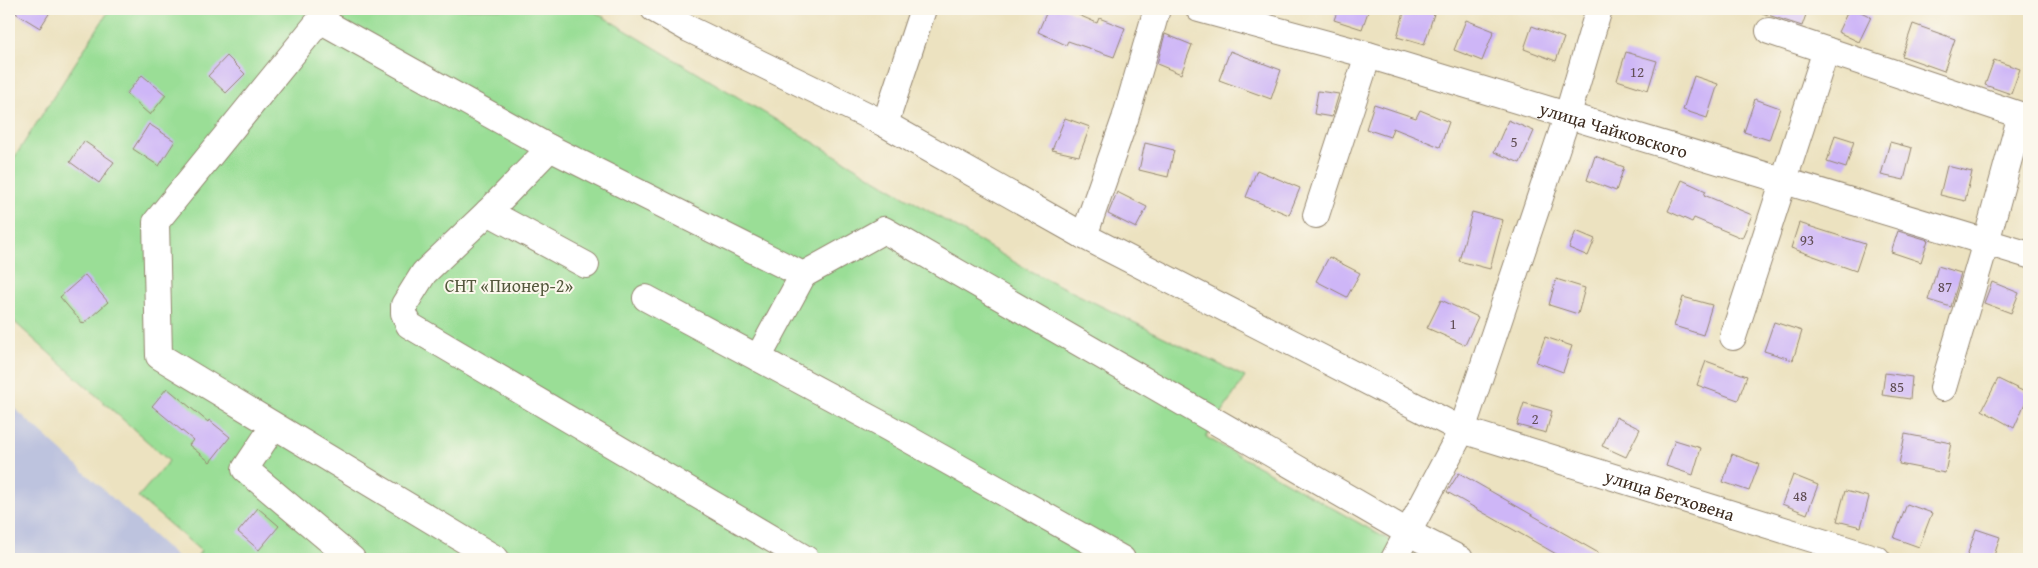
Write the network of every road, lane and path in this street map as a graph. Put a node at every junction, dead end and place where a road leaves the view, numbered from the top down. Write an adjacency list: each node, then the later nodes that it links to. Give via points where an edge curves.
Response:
1 (654, 9): 12 (street, улица Бетховена)
2 (923, 9): 12 (street)
3 (1157, 9): 17 (street, via 1125,119)
4 (1199, 9): 9 (street, улица Чайковского)
5 (1599, 9): 11 (street)
6 (323, 15): 13 (street); 26 (street, via 156,222 159,356)
7 (1769, 31): 8 (street)
8 (1826, 50): 10 (street); 14 (street)
9 (1368, 55): 11 (street, улица Чайковского); 16 (street)
10 (2025, 116): 18 (street)
11 (1567, 117): 14 (street, улица Чайковского); 27 (street)
12 (884, 124): 17 (street, улица Бетховена)
13 (550, 148): 15 (street); 21 (street)
14 (1784, 182): 18 (street, улица Чайковского); 23 (street)
15 (488, 212): 20 (street); 31 (street, via 424,273 404,305 409,325)
16 (1316, 215)
17 (1084, 236): 27 (street, улица Бетховена)
18 (1986, 242): 19 (street, улица Чайковского); 25 (street)
19 (2029, 255)
20 (586, 265)
21 (803, 275): 24 (street); 28 (street, via 884,230)
22 (646, 298): 24 (street)
23 (1733, 337)
24 (758, 358): 32 (street)
25 (1943, 388)
26 (273, 427): 29 (street, via 245,469); 30 (street)
27 (1462, 430): 28 (street); 35 (street, улица Бетховена)
28 (1409, 533): 33 (street); 34 (street)
29 (352, 559)
30 (496, 559)
31 (806, 559)
32 (1122, 559)
33 (1394, 559)
34 (1460, 559)
35 (1877, 559)

